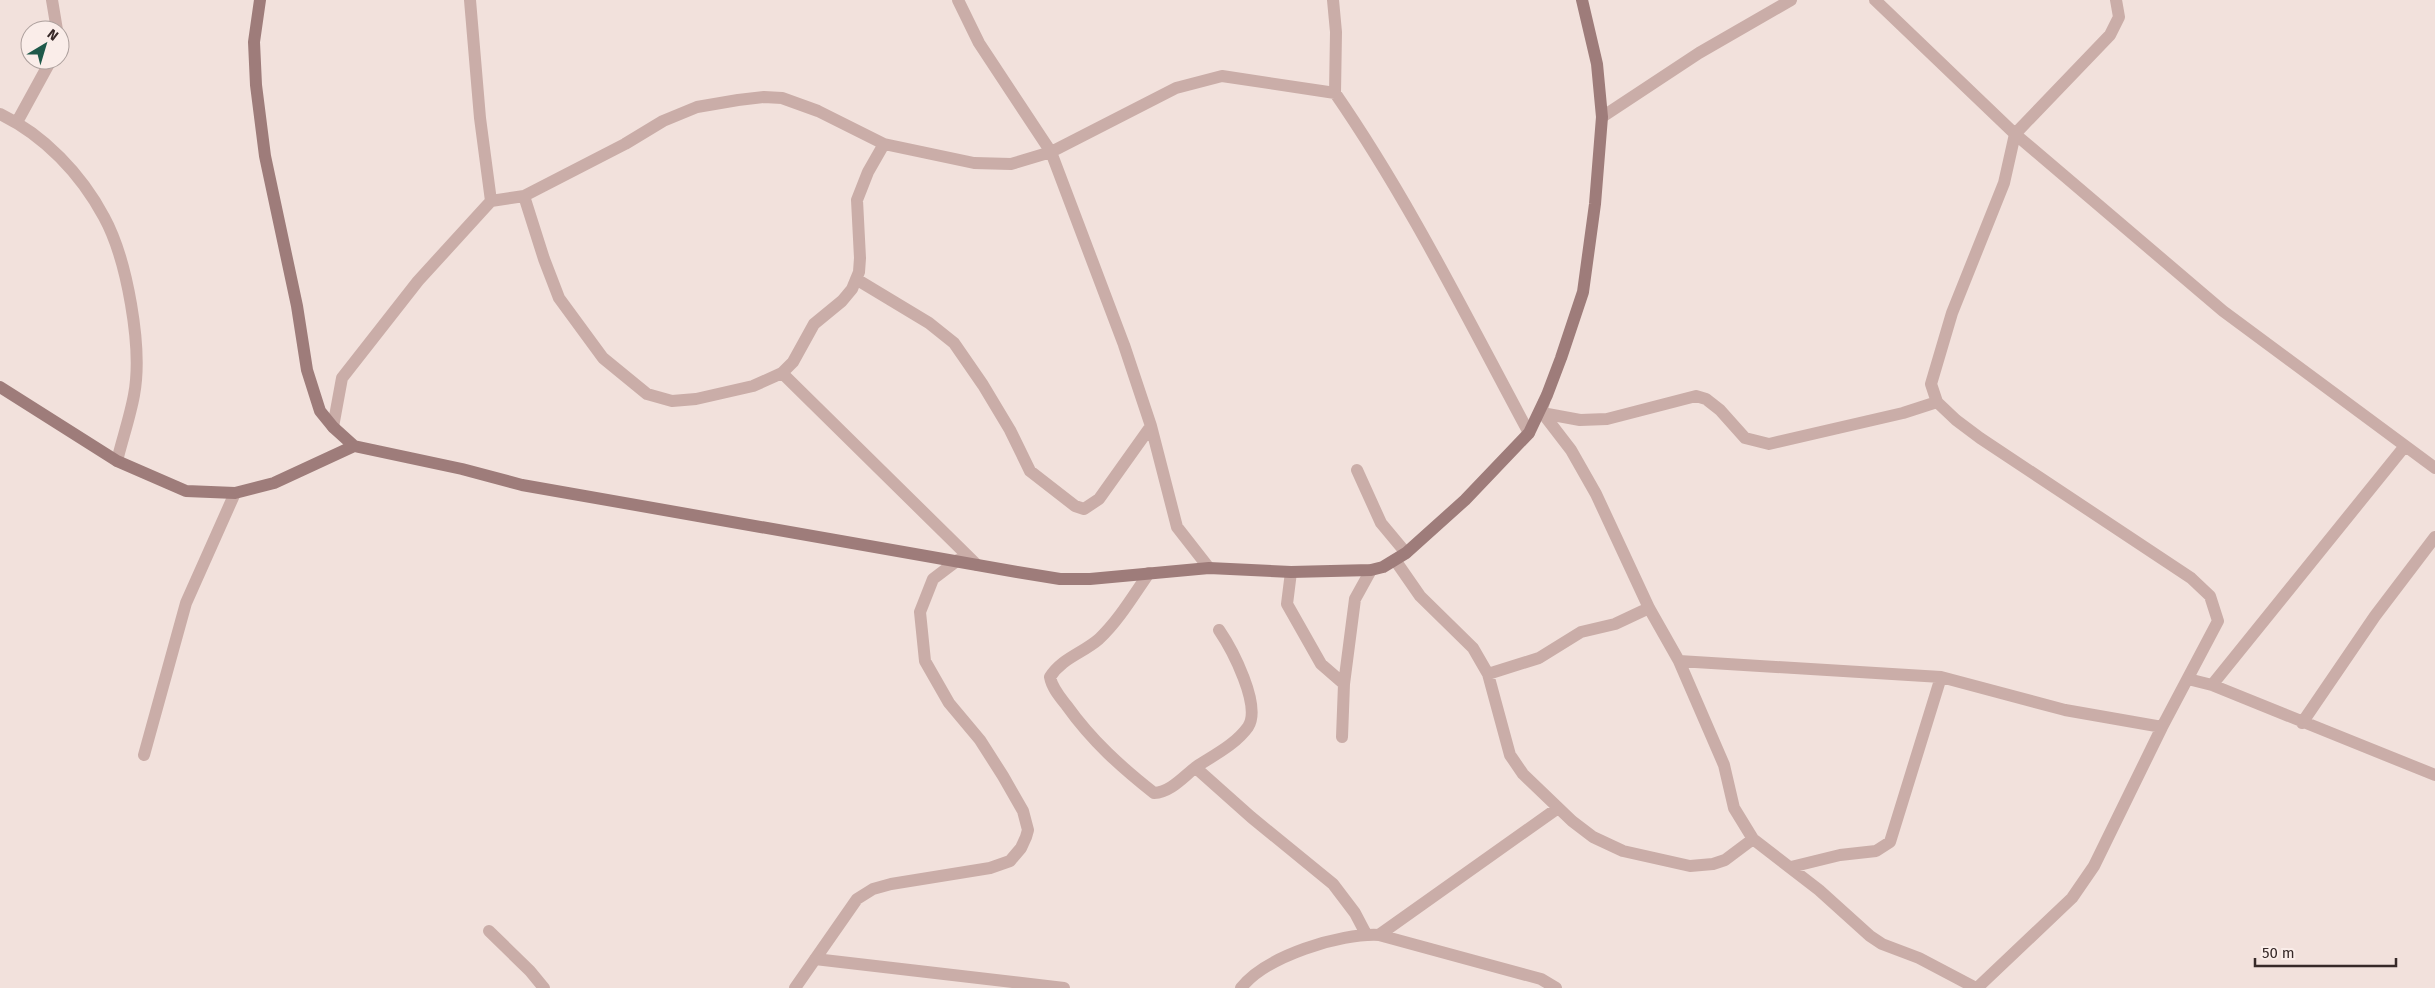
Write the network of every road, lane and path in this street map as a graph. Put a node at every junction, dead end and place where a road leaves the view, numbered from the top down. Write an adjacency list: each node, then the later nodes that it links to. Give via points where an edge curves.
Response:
1 (52, 0): 10 (street)
2 (260, 0): 28 (street, via 254,42 265,156 297,306 307,370 320,410)
3 (470, 0): 20 (street)
4 (958, 0): 18 (street, via 979,43)
5 (1333, 0): 12 (street)
6 (1582, 0): 14 (street, via 1597,64)
7 (1791, 0): 14 (street, via 1699,53)
8 (1875, 0): 16 (street)
9 (2116, 0): 16 (street, via 2118,17 2110,35)
10 (55, 20)
11 (46, 70): 15 (street)
12 (1335, 93): 18 (street, via 1222,76 1176,88); 29 (street, via 1398,193)
13 (0, 114): 15 (street)
14 (1602, 117): 24 (street, via 1583,292)
15 (17, 122): 32 (street, via 71,168 105,217 119,257 130,297 136,367 134,394)
16 (2015, 134): 25 (street, via 2004,183 1952,313 1931,384); 31 (street, via 2223,311)
17 (884, 144): 18 (street, via 974,163 1012,164); 19 (street, via 818,111 782,98 738,100 697,107 663,121); 21 (street, via 857,200 860,258)
18 (1051, 152): 27 (street)
19 (524, 196): 20 (street); 22 (street, via 559,298 603,358 647,394 672,400 696,399 753,386)
20 (491, 201): 28 (street, via 418,280 342,378)
21 (856, 280): 22 (street, via 842,301 814,324 793,362); 27 (street, via 930,323 954,343 997,408 1030,471 1076,506 1084,508 1099,499)
22 (782, 374): 39 (street)
23 (0, 387): 32 (street)
24 (1547, 395): 26 (street); 29 (street)
25 (1937, 402): 26 (street, via 1769,444 1745,438 1720,410 1696,396 1607,419 1580,420); 49 (street, via 1980,438 2191,578 2210,596 2218,621)
26 (1542, 413): 44 (street, via 1570,450 1596,494)
27 (1151, 426): 40 (street, via 1177,527)
28 (333, 427): 30 (street)
29 (1529, 433): 37 (street, via 1464,500)
30 (354, 446): 35 (street, via 274,483); 38 (street, via 522,485)
31 (2405, 446): 33 (street); 51 (street)
32 (116, 462): 35 (street, via 186,491)
33 (2435, 468)
34 (1357, 470): 37 (street)
35 (235, 493): 55 (street, via 186,603)
36 (2435, 537): 52 (street)
37 (1400, 556): 41 (street, via 1383,567); 47 (street, via 1420,596 1473,648)
38 (958, 560): 39 (street); 63 (street, via 933,579 920,612 925,661 950,703 980,740 1023,811 1028,830 1026,837 1010,861 990,868 873,889 857,899)
39 (976, 565): 43 (street, via 1060,579)
40 (1209, 568): 42 (street); 43 (street)
41 (1371, 570): 42 (street); 50 (street, via 1355,599)
42 (1291, 572): 50 (street, via 1287,604 1321,664)
43 (1149, 574): 56 (street, via 1121,615 1098,639 1056,668 1050,682 1083,729 1116,763 1154,793 1162,793)
44 (1649, 608): 46 (street); 47 (street, via 1616,624 1581,632 1539,658)
45 (1220, 630): 56 (street, via 1245,683 1252,713 1249,725 1240,736)
46 (1679, 661): 48 (street); 59 (street, via 1724,765 1734,808)
47 (1488, 674): 58 (street, via 1510,755 1523,774)
48 (1941, 677): 53 (street, via 2065,710); 60 (street, via 1890,842 1876,851 1840,855)
49 (2188, 679): 51 (street); 53 (street)
50 (1344, 684): 54 (street)
51 (2212, 685): 52 (street)
52 (2302, 722): 57 (street)
53 (2162, 727): 69 (street, via 2094,866 2072,898)
54 (1342, 737)
55 (144, 755)
56 (1196, 768): 62 (street, via 1333,884)
57 (2435, 775)
58 (1558, 808): 59 (street, via 1593,837 1622,851 1690,866 1725,860); 62 (street)
59 (1753, 839): 60 (street)
60 (1791, 867): 69 (street, via 1876,940)
61 (489, 932): 64 (street)
62 (1373, 935): 67 (street, via 1330,941 1290,956 1262,968); 68 (street, via 1541,979)
63 (815, 959): 65 (street); 66 (street)
64 (544, 988)
65 (795, 988)
66 (1064, 988)
67 (1241, 988)
68 (1556, 988)
69 (1976, 988)

